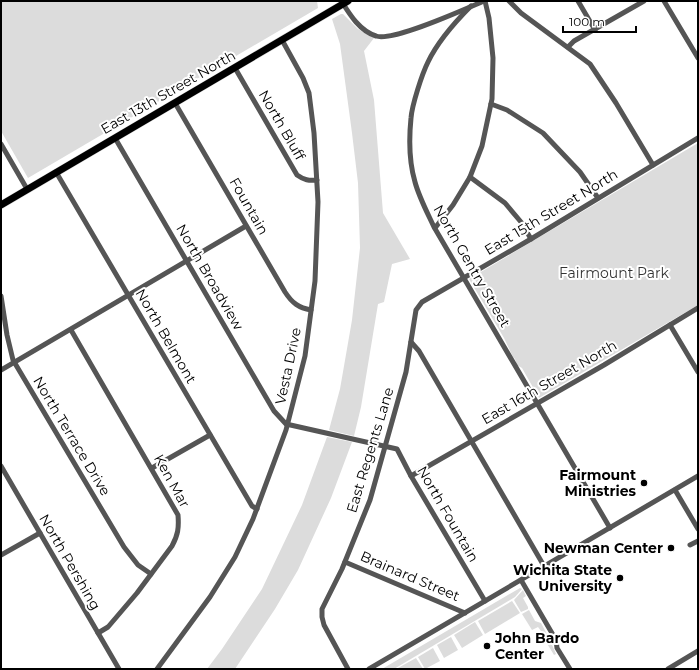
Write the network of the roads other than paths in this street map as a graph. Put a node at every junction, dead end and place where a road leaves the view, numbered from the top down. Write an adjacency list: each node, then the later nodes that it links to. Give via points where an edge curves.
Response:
1 (485, 1): 7 (street); 14 (street, via 493,58)
2 (509, 1): 10 (street, via 521,13)
3 (578, 1): 8 (street)
4 (644, 1): 8 (street)
5 (664, 1): 11 (street)
6 (344, 2): 7 (street, via 354,21 376,36 384,37 432,23); 9 (main road, East 13th Street North)
7 (471, 6): 26 (street, North Gentry Street, via 451,26 428,60 411,117 410,154 414,181)
8 (595, 30): 10 (street)
9 (282, 40): 12 (main road, East 13th Street North); 21 (street, Vesta Drive, via 309,93)
10 (568, 47): 18 (street, via 590,64)
11 (698, 58)
12 (235, 68): 13 (main road, East 13th Street North); 21 (street, North Bluff, via 297,175 310,181)
13 (175, 103): 15 (main road, East 13th Street North); 25 (street, Fountain)
14 (491, 104): 20 (street, via 482,146); 23 (street, via 507,110 543,133 580,172)
15 (115, 138): 19 (main road, East 13th Street North); 28 (street, North Broadview)
16 (698, 138): 18 (street, East 15th Street North)
17 (1, 144): 22 (street)
18 (653, 165): 23 (street, East 15th Street North)
19 (56, 172): 22 (main road, East 13th Street North); 30 (street, North Belmont)
20 (470, 177): 26 (street); 27 (street, via 504,203)
21 (317, 180): 34 (street, Vesta Drive, via 315,281)
22 (27, 189): 24 (main road, East 13th Street North)
23 (598, 198): 27 (street, East 15th Street North)
24 (1, 205)
25 (246, 226): 28 (street); 34 (street, Fountain, via 290,299 296,305)
26 (435, 228): 29 (street, North Gentry Street)
27 (531, 238): 29 (street, East 15th Street North)
28 (187, 261): 30 (street); 42 (street, North Broadview, via 274,411)
29 (464, 278): 32 (street, East 15th Street North, via 422,302); 41 (street, North Gentry Street)
30 (128, 295): 36 (street); 43 (street, North Belmont)
31 (1, 296): 38 (street, North Terrace Drive)
32 (417, 308): 37 (street, East Regents Lane)
33 (698, 308): 35 (street, East 16th Street North)
34 (311, 310): 42 (street, Vesta Drive, via 305,356)
35 (670, 325): 40 (street); 41 (street, East 16th Street North)
36 (71, 330): 38 (street); 47 (street, Ken Mar)
37 (411, 342): 44 (street, via 419,351); 45 (street, East Regents Lane, via 406,372)
38 (14, 362): 39 (street); 60 (street, North Terrace Drive, via 124,547 138,565)
39 (1, 370)
40 (698, 372)
41 (536, 403): 44 (street, East 16th Street North); 52 (street, North Gentry Street)
42 (288, 424): 45 (street); 51 (street, Vesta Drive)
43 (210, 435): 47 (street); 51 (street, North Belmont, via 252,506)
44 (471, 441): 48 (street, East 16th Street North); 59 (street)
45 (386, 446): 48 (street, North Fountain, via 397,449); 58 (street, East Regents Lane, via 370,500)
46 (1, 466): 54 (street, North Pershing)
47 (152, 468): 60 (street, Ken Mar, via 178,516 179,529 177,538)
48 (411, 476): 62 (street, North Fountain)
49 (698, 476): 50 (street)
50 (675, 490): 52 (street); 53 (street)
51 (257, 510): 67 (street, Vesta Drive, via 235,556 210,597)
52 (610, 528): 59 (street)
53 (698, 529)
54 (40, 533): 57 (street); 64 (street, North Pershing)
55 (698, 541): 56 (street)
56 (690, 545)
57 (1, 555)
58 (345, 562): 63 (street, Brainard Street); 68 (street, East Regents Lane, via 322,609 322,617)
59 (544, 566): 61 (street)
60 (151, 574): 64 (street, Ken Mar, via 108,627)
61 (521, 580): 62 (street); 70 (street)
62 (485, 601): 63 (street)
63 (465, 612): 69 (street)
64 (98, 633): 66 (street, North Pershing)
65 (698, 651): 71 (street)
66 (118, 669)
67 (157, 669)
68 (348, 669)
69 (369, 669)
70 (570, 669)
71 (668, 669)

